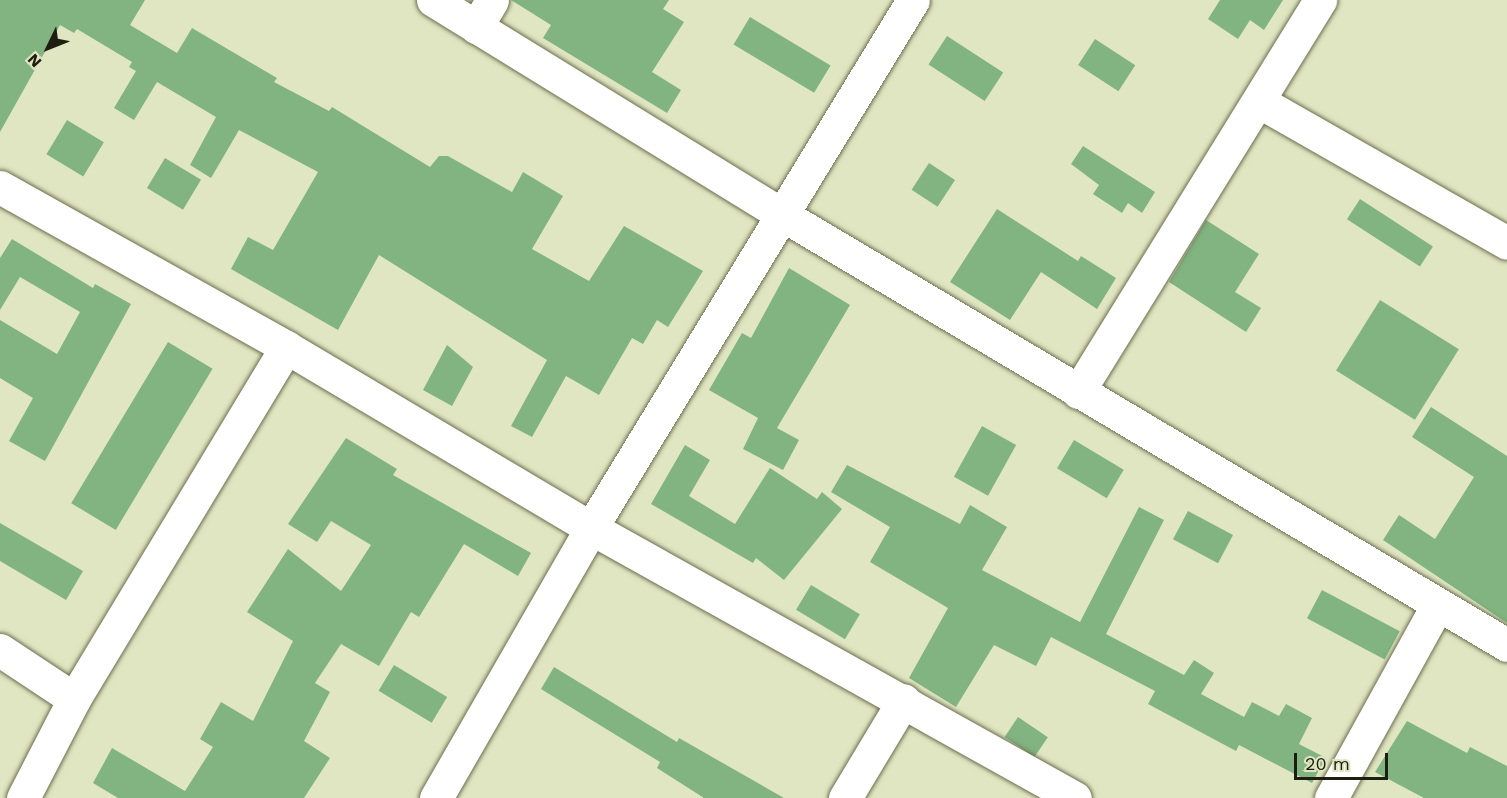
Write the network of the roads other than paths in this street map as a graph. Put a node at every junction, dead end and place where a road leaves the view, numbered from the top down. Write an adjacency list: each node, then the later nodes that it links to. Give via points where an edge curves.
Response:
1 (433, 0): 4 (street)
2 (913, 0): 7 (street)
3 (1320, 0): 5 (street)
4 (484, 13): 7 (street)
5 (1260, 102): 8 (street); 10 (street)
6 (0, 187): 9 (street)
7 (781, 214): 10 (street); 11 (street)
8 (1507, 243)
9 (286, 346): 11 (street); 15 (street)
10 (1078, 392): 12 (street)
11 (591, 528): 16 (street); 18 (street)
12 (1437, 606): 13 (street); 21 (street)
13 (1507, 645)
14 (0, 650): 15 (street)
15 (74, 699): 17 (street)
16 (904, 700): 19 (street); 20 (street)
17 (24, 798)
18 (436, 798)
19 (845, 798)
20 (1075, 798)
21 (1331, 798)

